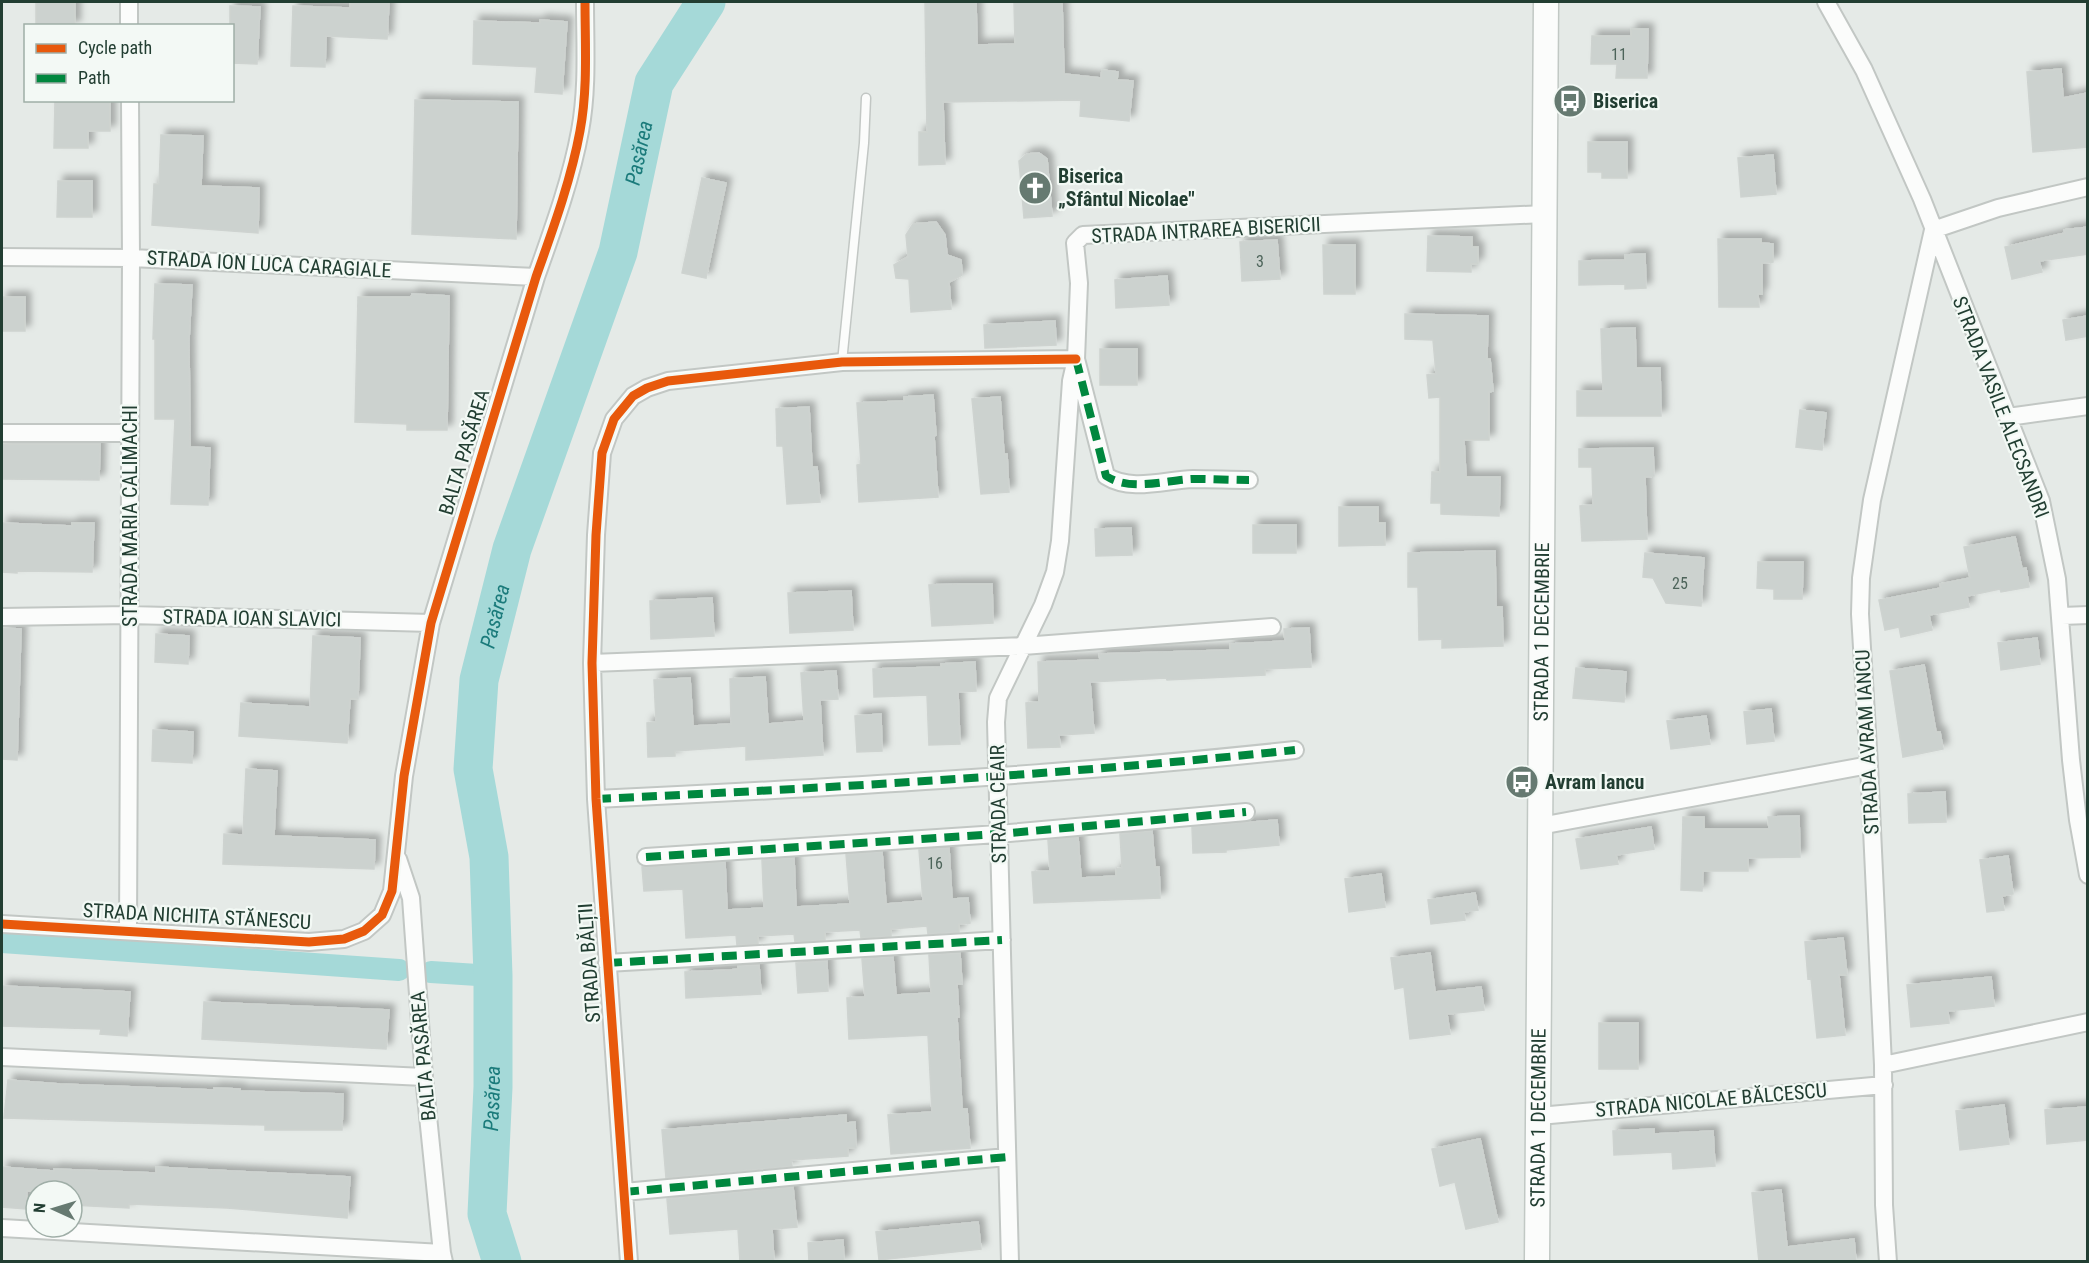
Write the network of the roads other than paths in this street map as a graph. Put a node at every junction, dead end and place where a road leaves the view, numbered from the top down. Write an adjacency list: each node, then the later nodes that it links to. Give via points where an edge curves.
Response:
1 (129, 2): 5 (street)
2 (585, 2): 13 (street, BALTA PASĂREA, via 586,80 580,130 555,225)
3 (1546, 2): 9 (main road, STRADA 1 DECEMBRIE)
4 (1826, 2): 10 (street, STRADA VASILE ALECSANDRI, via 1864,70)
5 (129, 24)
6 (866, 98): 15 (lane)
7 (130, 102): 12 (street, STRADA MARIA CALIMACHI)
8 (2088, 187): 10 (street, via 1998,208)
9 (1544, 214): 14 (street, STRADA INTRAREA BISERICII, via 1083,235 1075,243 1079,283); 34 (main road, STRADA 1 DECEMBRIE)
10 (1933, 230): 17 (street, STRADA VASILE ALECSANDRI); 30 (street, STRADA AVRAM IANCU, via 1872,500 1861,578)
11 (2, 257): 12 (street, STRADA ION LUCA CARAGIALE)
12 (131, 258): 13 (street, STRADA ION LUCA CARAGIALE); 19 (street, STRADA MARIA CALIMACHI)
13 (536, 276): 25 (street, BALTA PASĂREA)
14 (1076, 359): 15 (street, STRADA BĂLȚII); 20 (street, STRADA INTRAREA BISERICII, via 1106,476 1132,485 1193,479); 27 (street, STRADA CEAIR, via 1070,392 1060,541 1043,604)
15 (842, 362): 28 (street, STRADA BĂLȚII, via 668,381 633,396 614,419 602,453)
16 (2088, 406): 17 (street)
17 (2008, 417): 23 (street, STRADA VASILE ALECSANDRI, via 2041,501)
18 (2, 433): 19 (street)
19 (130, 433): 21 (street, STRADA MARIA CALIMACHI)
20 (1250, 480)
21 (129, 615): 24 (street, STRADA IOAN SLAVICI); 25 (street, STRADA IOAN SLAVICI); 41 (street, STRADA MARIA CALIMACHI)
22 (2088, 615): 23 (street)
23 (2062, 616): 38 (street, STRADA VASILE ALECSANDRI, via 2078,820)
24 (2, 617)
25 (431, 623): 36 (street, BALTA PASĂREA, via 404,776)
26 (1272, 627): 27 (street)
27 (1023, 645): 28 (street); 31 (street, STRADA CEAIR, via 998,698)
28 (592, 663): 32 (street, STRADA BĂLȚII)
29 (1294, 750): 31 (street)
30 (1869, 765): 34 (street); 46 (street, STRADA AVRAM IANCU)
31 (997, 776): 32 (street); 35 (street, STRADA CEAIR)
32 (596, 800): 43 (street, STRADA BĂLȚII)
33 (1245, 813): 35 (street)
34 (1540, 826): 49 (main road, STRADA 1 DECEMBRIE)
35 (998, 834): 37 (street); 42 (street, STRADA CEAIR)
36 (396, 853): 39 (street, BALTA PASĂREA, via 392,891); 47 (street, BALTA PASĂREA, via 411,898)
37 (646, 857)
38 (2088, 875)
39 (382, 915): 41 (street, STRADA NICHITA STĂNESCU, via 364,931 344,939 309,942)
40 (2, 924): 41 (street, STRADA NICHITA STĂNESCU)
41 (128, 931)
42 (1002, 940): 43 (street); 50 (street, STRADA CEAIR)
43 (607, 963): 51 (street, STRADA BĂLȚII)
44 (2088, 1022): 46 (street)
45 (2, 1057): 47 (street)
46 (1883, 1065): 48 (street, STRADA AVRAM IANCU)
47 (424, 1077): 53 (street, BALTA PASĂREA)
48 (1884, 1085): 49 (street, STRADA NICOLAE BĂLCESCU); 57 (street, STRADA AVRAM IANCU)
49 (1539, 1116): 56 (main road, STRADA 1 DECEMBRIE)
50 (1007, 1157): 51 (street); 55 (street, STRADA CEAIR)
51 (624, 1192): 54 (street, STRADA BĂLȚII)
52 (2, 1228): 53 (street)
53 (443, 1257)
54 (629, 1262)
55 (1010, 1262)
56 (1537, 1262)
57 (1888, 1262)

